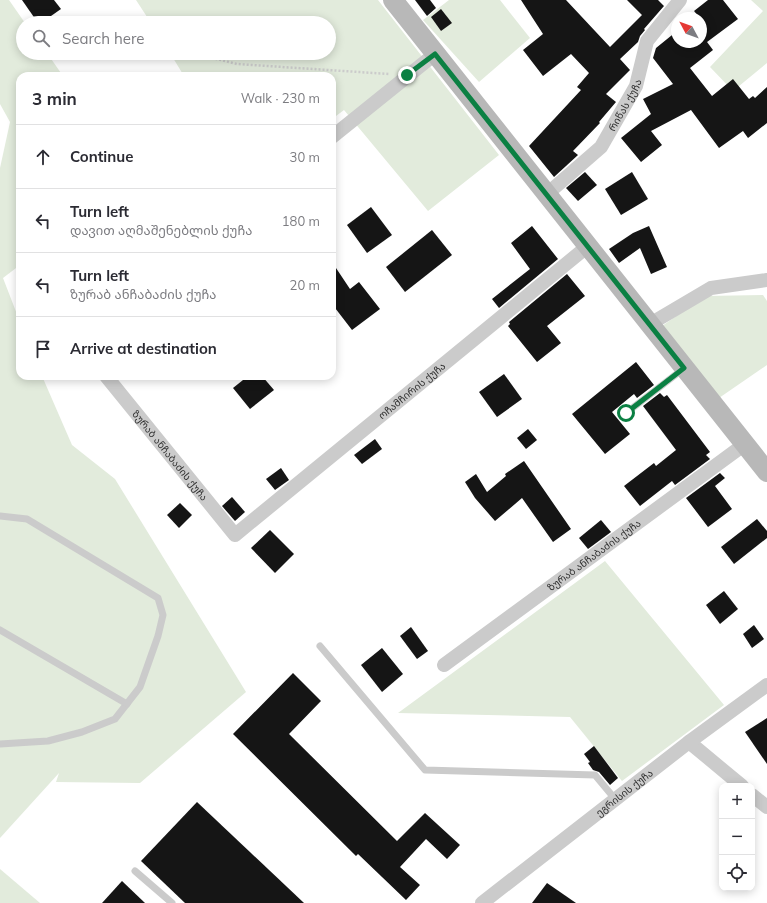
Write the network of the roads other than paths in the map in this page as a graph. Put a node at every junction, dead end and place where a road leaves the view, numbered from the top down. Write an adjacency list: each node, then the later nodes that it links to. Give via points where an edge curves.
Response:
1 (393, 0): 3 (street)
2 (680, 0): 5 (street, რიწას ქუჩა, via 648,41 636,86 601,147)
3 (435, 54): 4 (street); 5 (street)
4 (336, 134)
5 (547, 194): 6 (street)
6 (588, 246): 8 (street); 15 (street, ოჩამჩირის ქუჩა)
7 (767, 280): 8 (street, via 711,288)
8 (650, 324): 9 (street)
9 (684, 368): 11 (lane); 12 (street)
10 (109, 380): 15 (street, ზურაბ ანჩაბაძის ქუჩა)
11 (626, 413)
12 (745, 444): 13 (street); 18 (street, ზურაბ ანჩაბაძის ქუჩა)
13 (767, 472)
14 (0, 516): 20 (lane, via 27,519 158,598 163,615 158,636 140,686)
15 (235, 535)
16 (0, 630): 20 (lane)
17 (320, 646): 25 (lane, via 425,770 595,775)
18 (444, 665)
19 (767, 685): 21 (street, ეგრისის ქუჩა)
20 (127, 704): 22 (lane, via 115,719 82,732 48,741)
21 (689, 742): 23 (street); 25 (street, ეგრისის ქუჩა)
22 (0, 744)
23 (738, 783)
24 (755, 797): 26 (street)
25 (615, 799): 29 (street, ეგრისის ქუჩა)
26 (767, 807)
27 (135, 871): 28 (lane)
28 (172, 903)
29 (482, 903)

